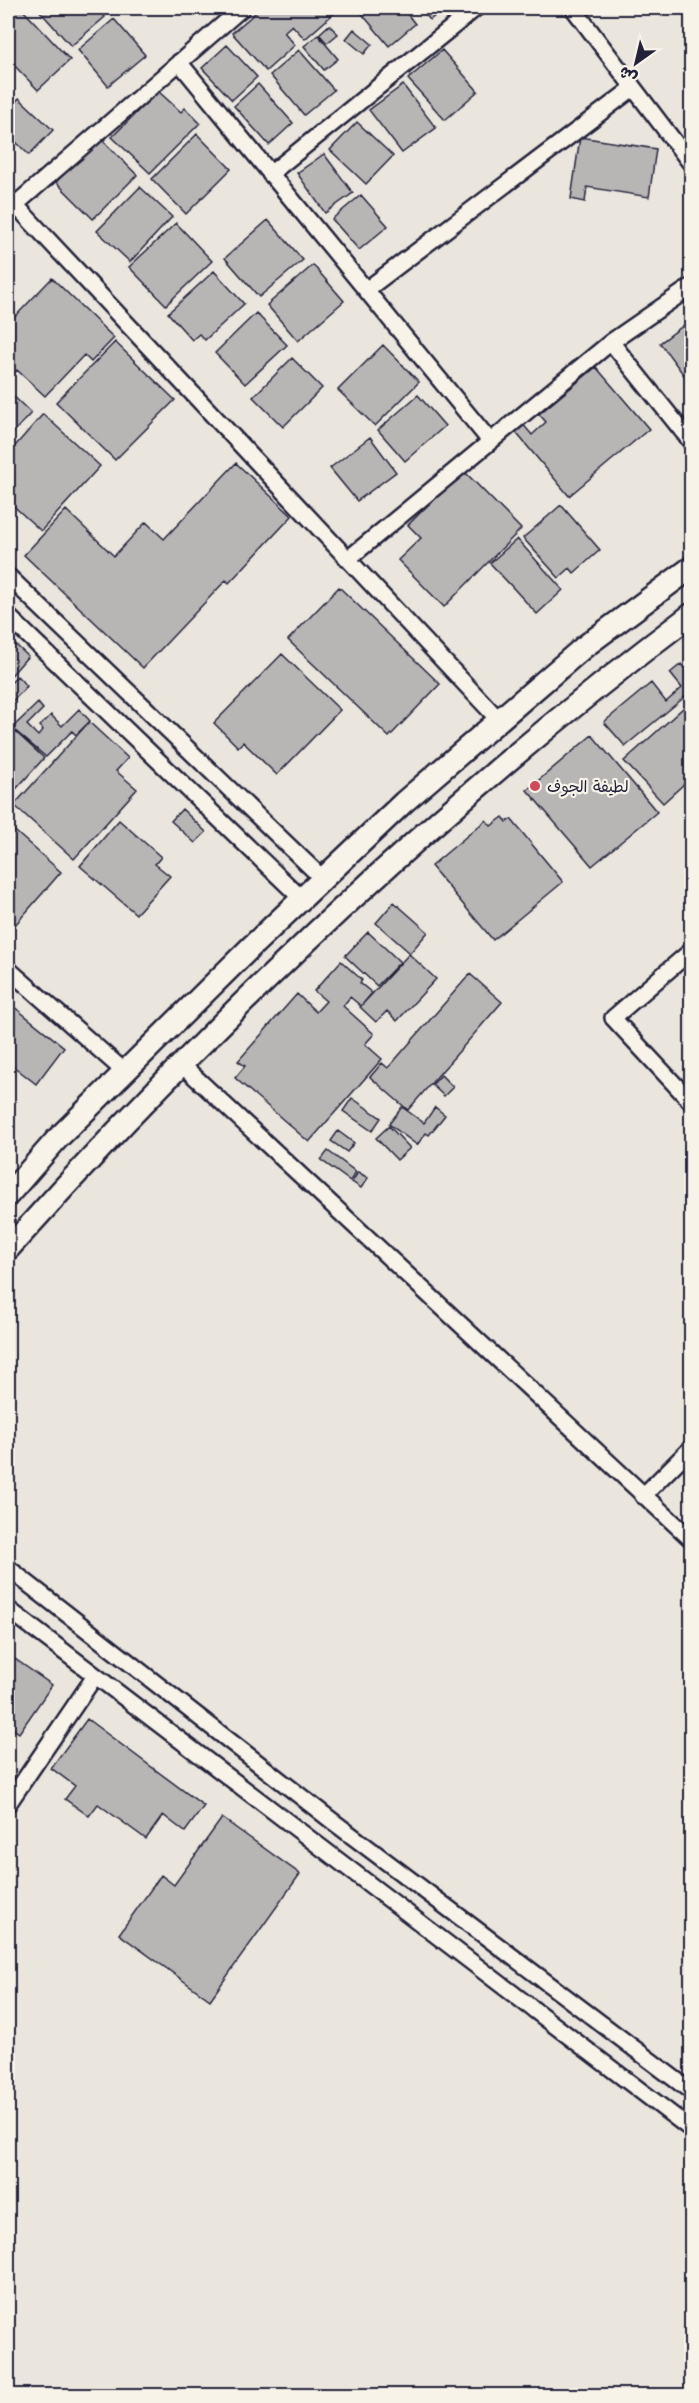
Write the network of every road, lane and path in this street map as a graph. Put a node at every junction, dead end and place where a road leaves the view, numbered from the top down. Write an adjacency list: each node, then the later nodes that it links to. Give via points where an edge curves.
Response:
1 (242, 8): 4 (street)
2 (476, 8): 7 (street)
3 (573, 8): 5 (street)
4 (179, 62): 7 (street); 8 (street)
5 (633, 88): 6 (street); 10 (street)
6 (692, 165)
7 (270, 174): 10 (street)
8 (11, 201): 14 (street)
9 (692, 286): 11 (street)
10 (366, 290): 12 (street)
11 (611, 342): 12 (street); 13 (street)
12 (490, 441): 14 (street)
13 (692, 443)
14 (348, 559): 19 (street)
15 (692, 567): 19 (street, via 584,647)
16 (8, 576): 20 (street)
17 (692, 614): 24 (street, via 603,681 418,840 349,901)
18 (8, 616): 21 (street)
19 (498, 719): 20 (street)
20 (322, 878): 21 (street)
21 (301, 898): 25 (street)
22 (692, 950): 26 (street, via 613,1018)
23 (8, 969): 25 (street)
24 (181, 1064): 28 (street); 30 (street)
25 (125, 1072): 27 (street, via 57,1139)
26 (692, 1103)
27 (8, 1195)
28 (8, 1249)
29 (692, 1447): 30 (street)
30 (644, 1496): 31 (street)
31 (692, 1540)
32 (8, 1568): 36 (street, via 331,1820)
33 (8, 1609): 34 (street)
34 (95, 1676): 35 (street); 37 (street)
35 (8, 1804)
36 (692, 2092)
37 (692, 2130)

